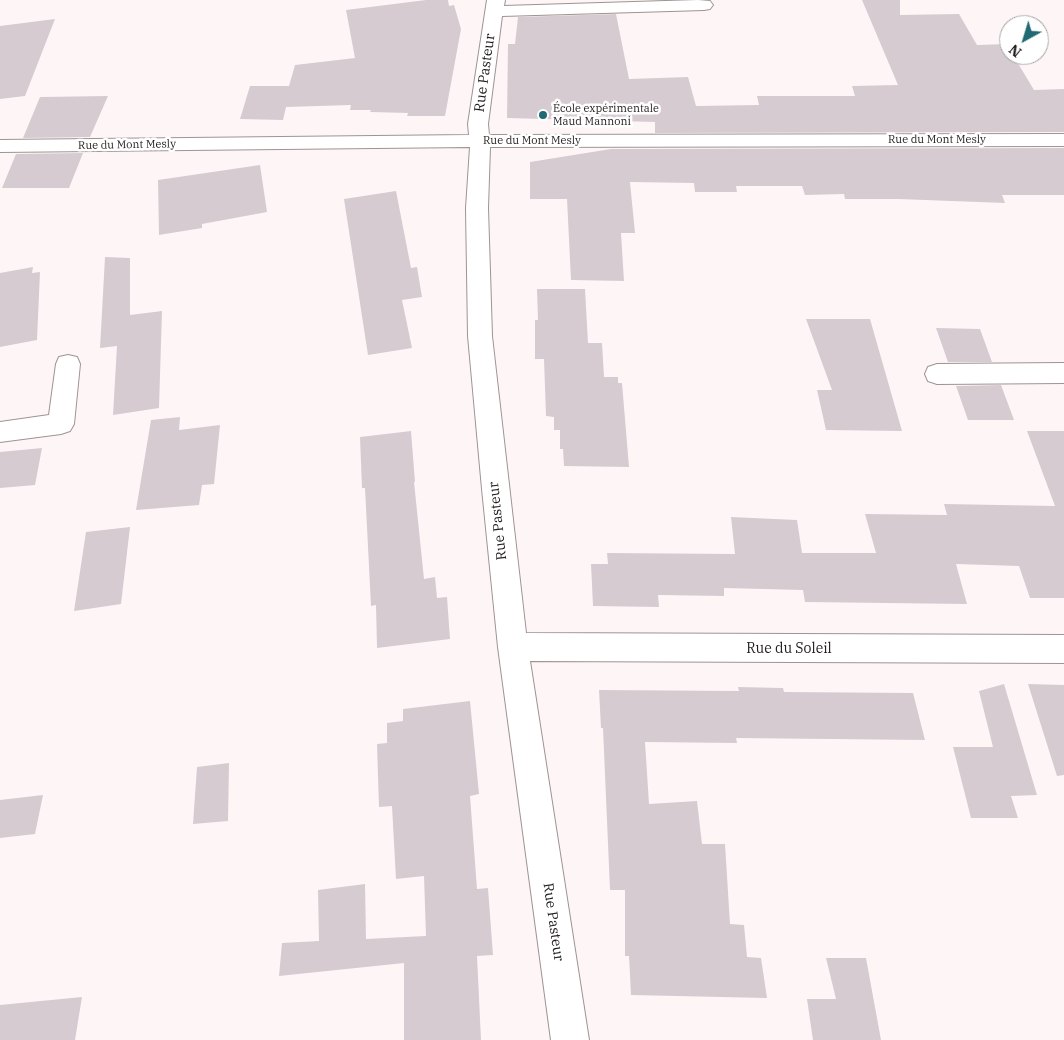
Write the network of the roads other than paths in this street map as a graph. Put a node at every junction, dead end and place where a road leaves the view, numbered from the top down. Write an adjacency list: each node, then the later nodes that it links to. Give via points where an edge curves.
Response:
1 (495, 5): 2 (street); 4 (street, Rue Pasteur, via 478,124)
2 (704, 5)
3 (1064, 140): 4 (street, Rue du Mont Mesly)
4 (480, 141): 5 (street, Rue du Mont Mesly); 10 (street, Rue Pasteur, via 477,208 480,336)
5 (0, 146)
6 (68, 364): 9 (street, via 61,424)
7 (1064, 373): 8 (street)
8 (937, 374)
9 (0, 432)
10 (513, 647): 11 (street, Rue du Soleil); 12 (street, Rue Pasteur)
11 (1064, 650)
12 (570, 1040)

